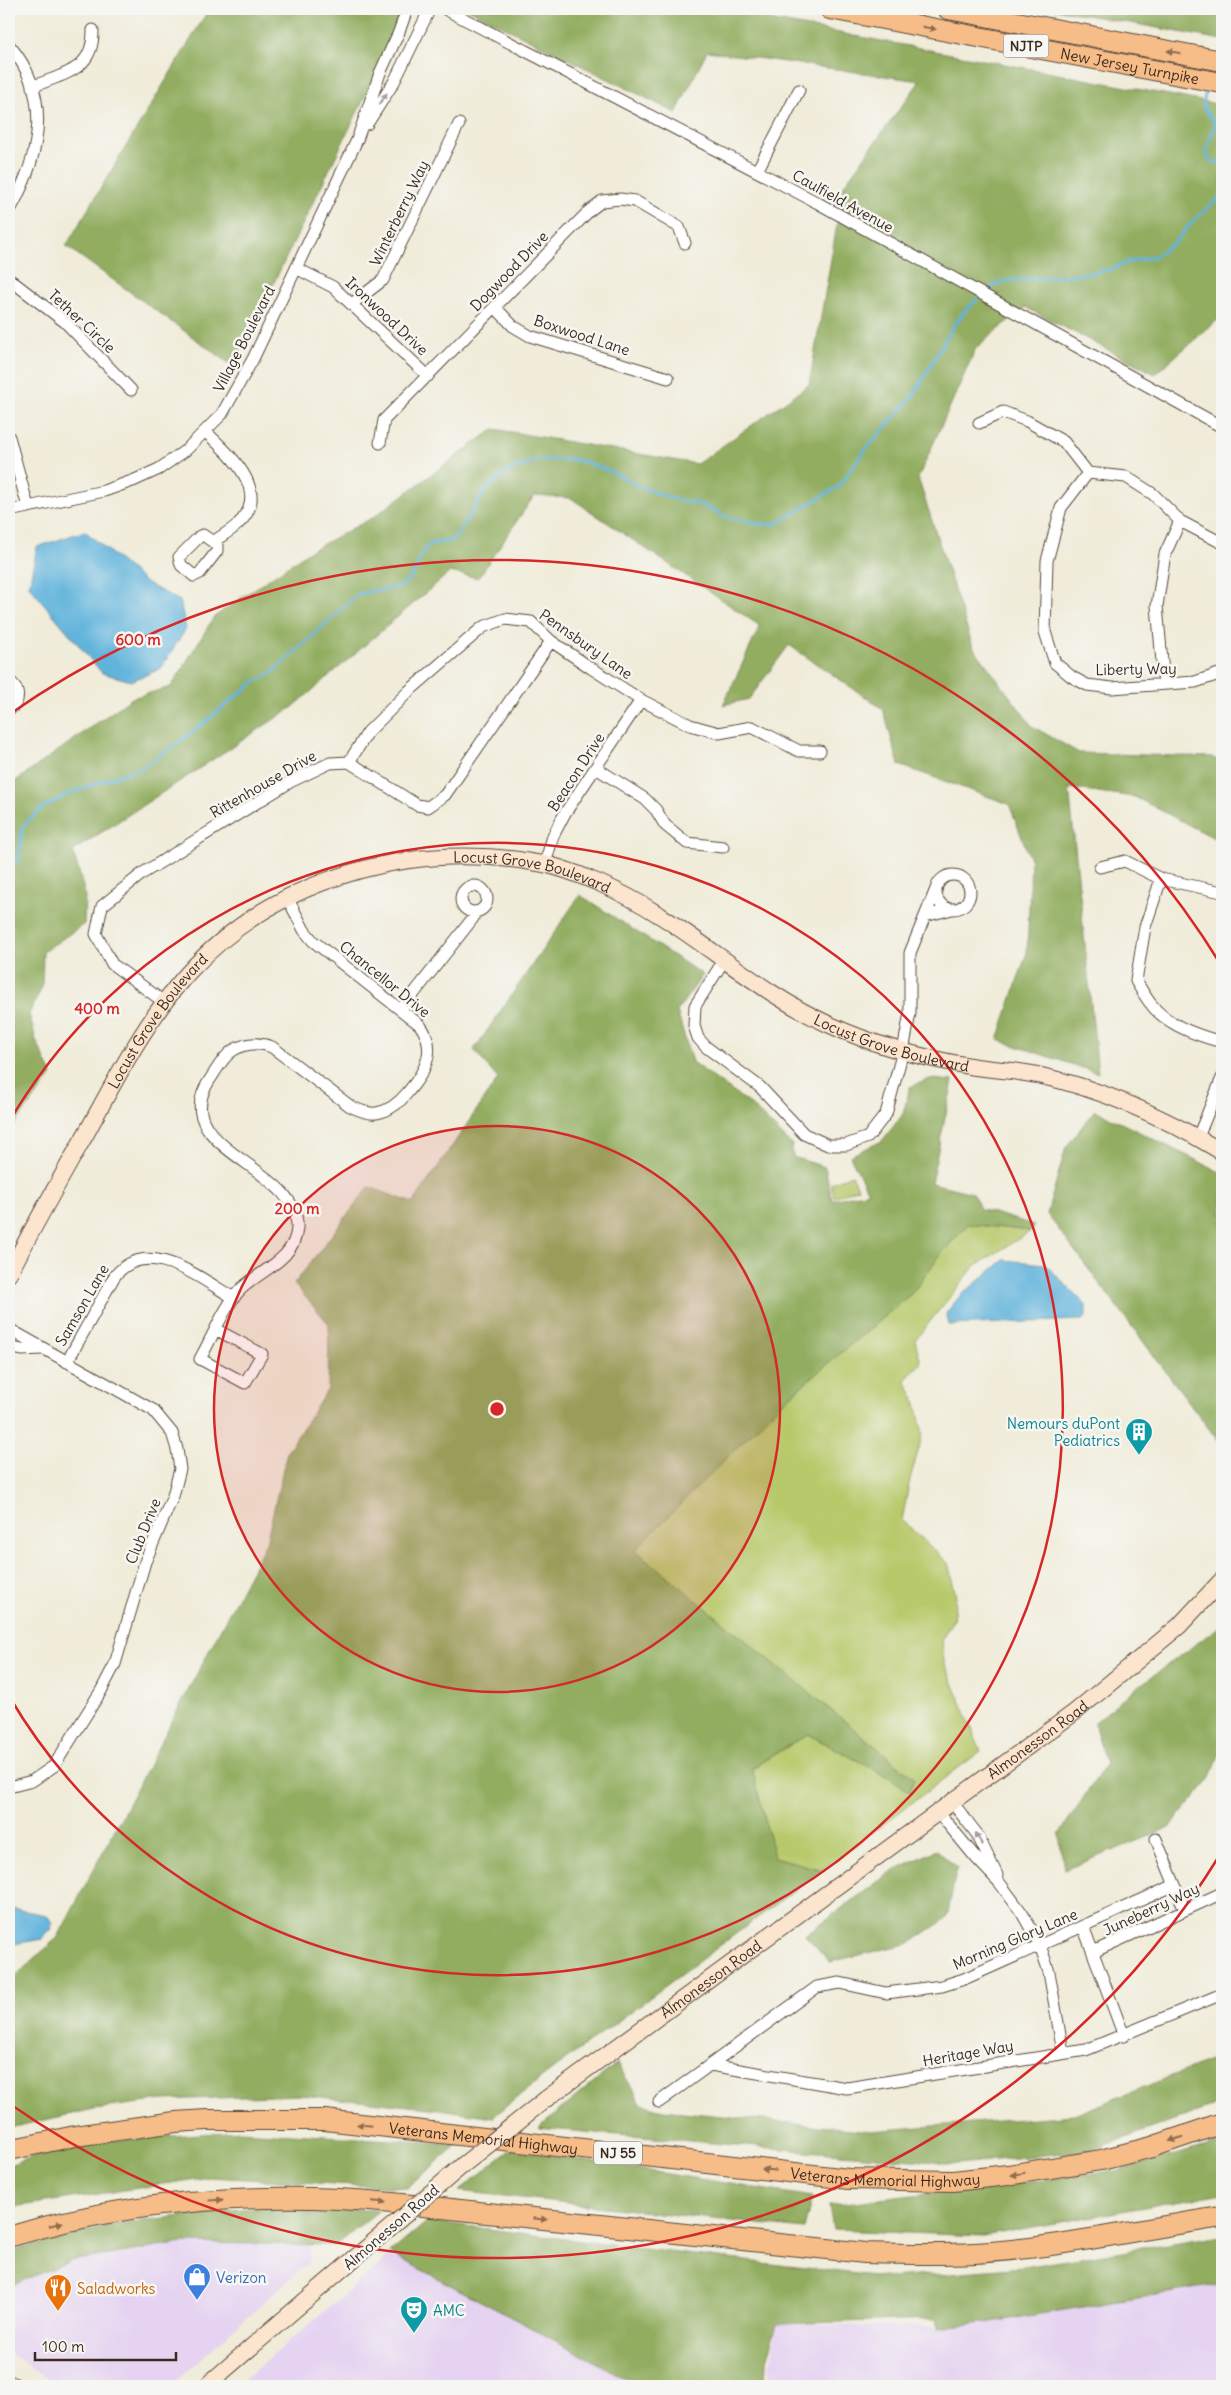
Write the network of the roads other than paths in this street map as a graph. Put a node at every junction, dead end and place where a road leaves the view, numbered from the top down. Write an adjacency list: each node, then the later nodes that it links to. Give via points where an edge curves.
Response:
1 (407, 9): 13 (street, Village Boulevard)
2 (430, 9): 13 (street, Village Boulevard, one-way to 2, via 394,82)
3 (445, 9): 14 (street, Caulfield Avenue)
4 (830, 9): 9 (highway, New Jersey Turnpike / NJTP, one-way to 9)
5 (948, 9): 8 (highway, New Jersey Turnpike / NJTP, one-way to 5)
6 (93, 30): 10 (street, via 94,44 89,58 77,68)
7 (9, 45): 10 (street, via 23,65)
8 (1222, 61)
9 (1222, 83)
10 (32, 87): 15 (street, via 39,122 36,143 32,164)
11 (799, 90): 14 (street)
12 (459, 124): 19 (street, Winterberry Way, via 383,280)
13 (357, 140): 17 (street, Village Boulevard)
14 (757, 171): 25 (street, Caulfield Avenue)
15 (9, 212)
16 (685, 243): 20 (street, Dogwood Drive, via 679,227 635,201 602,201)
17 (296, 268): 19 (street, Ironwood Drive, via 333,287); 26 (street, Village Boulevard, via 240,384 225,410)
18 (9, 279): 23 (street, Tether Circle, via 65,322)
19 (353, 303): 21 (street, Ironwood Drive)
20 (494, 307): 21 (street, Dogwood Drive); 22 (street, Boxwood Lane, via 513,326 530,336)
21 (428, 376): 28 (street, Dogwood Drive, via 384,420)
22 (668, 378)
23 (131, 390)
24 (979, 423): 29 (street, via 1003,412 1028,421 1064,442)
25 (1222, 428)
26 (206, 432): 30 (street, Village Boulevard, via 174,459 135,480 104,491); 33 (street, via 236,462 247,478 251,493 249,510 244,517)
27 (9, 437): 30 (street)
28 (380, 443)
29 (1088, 473): 32 (street, via 1126,477 1153,494); 38 (street, Liberty Way, via 1061,508 1047,561 1044,632 1056,663 1087,685 1112,688)
30 (28, 507): 31 (street, Village Boulevard)
31 (9, 511)
32 (1180, 521): 34 (street); 38 (street, via 1165,554 1157,606)
33 (213, 542)
34 (1222, 543)
35 (551, 641): 39 (street, Pennsbury Lane); 42 (street, Pennsbury Lane, via 531,622 505,619 483,627 409,691 368,732); 42 (street, via 445,795 428,807 417,805)
36 (1222, 672): 38 (street, Liberty Way, via 1195,682)
37 (9, 681): 40 (street, via 18,695)
38 (1164, 684)
39 (641, 700): 41 (street, Pennsbury Lane, via 690,725 719,733 752,728 799,751); 43 (street, Beacon Drive)
40 (9, 710)
41 (820, 751)
42 (349, 762): 55 (street, Rittenhouse Drive, via 330,763 290,782 143,873 102,906 96,934 112,964)
43 (596, 768): 44 (street, via 645,799 665,825 687,843); 45 (street, Beacon Drive, via 565,813 553,836)
44 (723, 847)
45 (545, 864): 50 (street, Locust Grove Boulevard, via 466,857 419,858 381,864 334,878); 54 (street, Locust Grove Boulevard, via 622,894)
46 (1100, 867): 47 (street, via 1125,861)
47 (1161, 879): 49 (street); 57 (street, via 1145,927 1136,981 1151,1006 1167,1018 1200,1036)
48 (936, 889): 51 (street, via 938,901); 51 (street, via 940,880 950,875 966,881 969,897 963,906); 53 (street)
49 (1222, 892)
50 (288, 899): 55 (street, Locust Grove Boulevard, via 242,925 209,953); 56 (street, Chancellor Drive, via 313,940)
51 (952, 909): 53 (street)
52 (474, 912): 56 (street, via 473,918)
53 (925, 916): 58 (street, via 910,953 910,1013)
54 (724, 960): 58 (street, Locust Grove Boulevard, via 797,1009 854,1036); 58 (street, via 695,1006 694,1026 698,1038 760,1087 797,1129 819,1142 846,1145 872,1133 886,1114)
55 (164, 1002): 62 (street, Locust Grove Boulevard, via 144,1029)
56 (401, 1010): 63 (street, Chancellor Drive, via 423,1029 429,1056 421,1076 401,1100 384,1110 368,1112 350,1106 282,1052 258,1043 232,1051 208,1082 201,1102 207,1129 215,1139 282,1192 293,1206 297,1219 296,1237 290,1249)
57 (1222, 1042)
58 (903, 1051): 60 (street, Locust Grove Boulevard, via 971,1066 1034,1074 1083,1087 1141,1108)
59 (1222, 1078): 60 (street)
60 (1198, 1138): 61 (street, Locust Grove Boulevard)
61 (1222, 1152)
62 (9, 1274)
63 (234, 1298): 65 (street, Chancellor Drive); 68 (street, Samson Lane, via 167,1261 147,1258 134,1261 122,1267 114,1277)
64 (9, 1329): 67 (street, Club Drive)
65 (217, 1330): 65 (street, Chancellor Drive, via 200,1359 245,1383 262,1354)
66 (9, 1347): 67 (street)
67 (42, 1349): 68 (street, Club Drive)
68 (67, 1362): 70 (street, Club Drive, via 141,1402 161,1417 175,1441 179,1476 145,1562 115,1664 101,1690 54,1766 32,1781)
69 (1222, 1580): 71 (street, Almonesson Road, via 1179,1626 1075,1712)
70 (9, 1787)
71 (952, 1802): 72 (street, Almonesson Road); 74 (street, one-way to 71, via 977,1834)
72 (938, 1812): 74 (street); 92 (street, Almonesson Road, bridge, via 546,2099 463,2165)
73 (1156, 1839): 75 (street)
74 (999, 1882): 79 (street)
75 (1175, 1885): 77 (street); 78 (street, Morning Glory Lane)
76 (1222, 1893): 77 (street, Juneberry Way)
77 (1185, 1910): 80 (street, Juneberry Way)
78 (1083, 1926): 79 (street, Morning Glory Lane); 80 (street)
79 (1040, 1945): 83 (street, via 1049,1972); 84 (street, Morning Glory Lane, via 964,1980 942,1986 886,1993 840,1983 818,1987)
80 (1093, 1952): 82 (street)
81 (1222, 1994): 82 (street, Heritage Way)
82 (1124, 2036): 83 (street, Heritage Way, via 1086,2050)
83 (1063, 2052): 84 (street, Heritage Way, via 847,2088)
84 (710, 2066): 85 (street, Morning Glory Lane)
85 (659, 2102)
86 (1222, 2123): 87 (highway, Veterans Memorial Highway / NJ 55, one-way to 87, via 1101,2160 953,2181 850,2179 325,2120 175,2122 75,2136)
87 (9, 2150)
88 (1222, 2217): 89 (highway, one-way to 88, via 74,2219 161,2204 232,2198 376,2202 864,2253 923,2255 1028,2247)
89 (9, 2237)
90 (9, 2384): 91 (main road)
91 (13, 2386)
92 (206, 2386)

